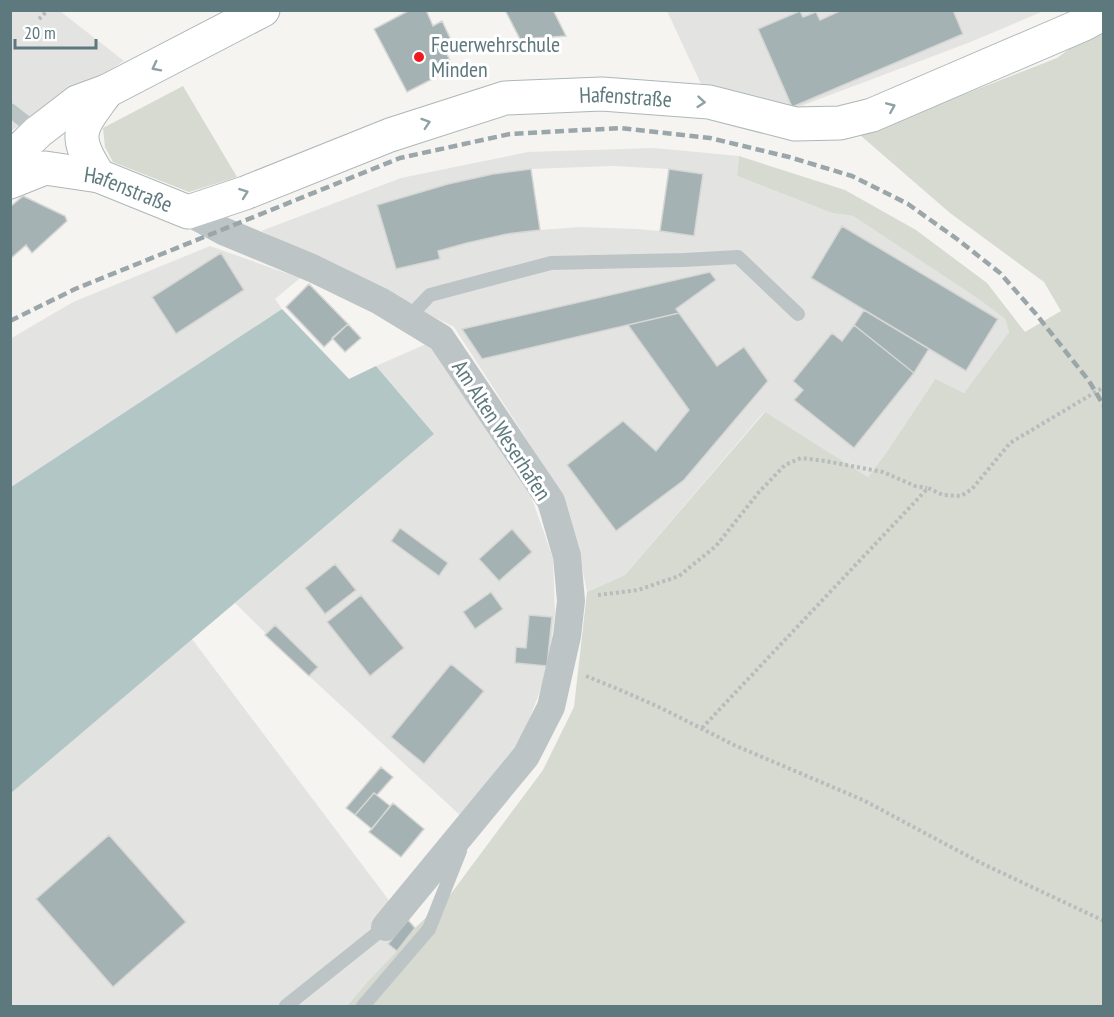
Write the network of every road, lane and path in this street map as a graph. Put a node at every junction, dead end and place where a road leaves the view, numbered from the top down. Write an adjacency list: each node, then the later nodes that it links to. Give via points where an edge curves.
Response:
1 (48, 10): 4 (path)
2 (264, 10): 5 (main road, one-way to 5)
3 (1104, 13): 11 (main road, Hafenstraße, one-way to 3, via 390,135 505,98 602,94 709,102 795,124 840,123 872,115)
4 (39, 19)
5 (106, 91): 7 (main road, via 77,102); 9 (main road, via 85,122 80,139)
6 (10, 110): 7 (lane)
7 (38, 132): 8 (main road)
8 (10, 159)
9 (99, 176): 10 (main road, Hafenstraße, via 45,168); 11 (main road, Hafenstraße)
10 (10, 182)
11 (188, 212): 13 (street, Am Alten Weserhafen, via 312,268)
12 (798, 314): 13 (lane, via 738,257 551,263 430,295)
13 (408, 318): 16 (street, Am Alten Weserhafen, via 441,338 551,501 567,556)
14 (1104, 387): 15 (path, via 1010,443 972,489 961,496)
15 (928, 489): 16 (path, via 883,472 801,458 785,465 716,546 679,576 638,591); 18 (path)
16 (571, 601): 17 (street, Am Alten Weserhafen)
17 (560, 666): 18 (path, via 618,688); 19 (street, Am Alten Weserhafen, via 551,707 526,756)
18 (702, 728): 20 (path, via 863,800 981,863)
19 (470, 824): 21 (street, Am Alten Weserhafen); 23 (lane, via 429,929)
20 (1104, 921)
21 (385, 927): 22 (lane)
22 (286, 1006)
23 (363, 1006)

